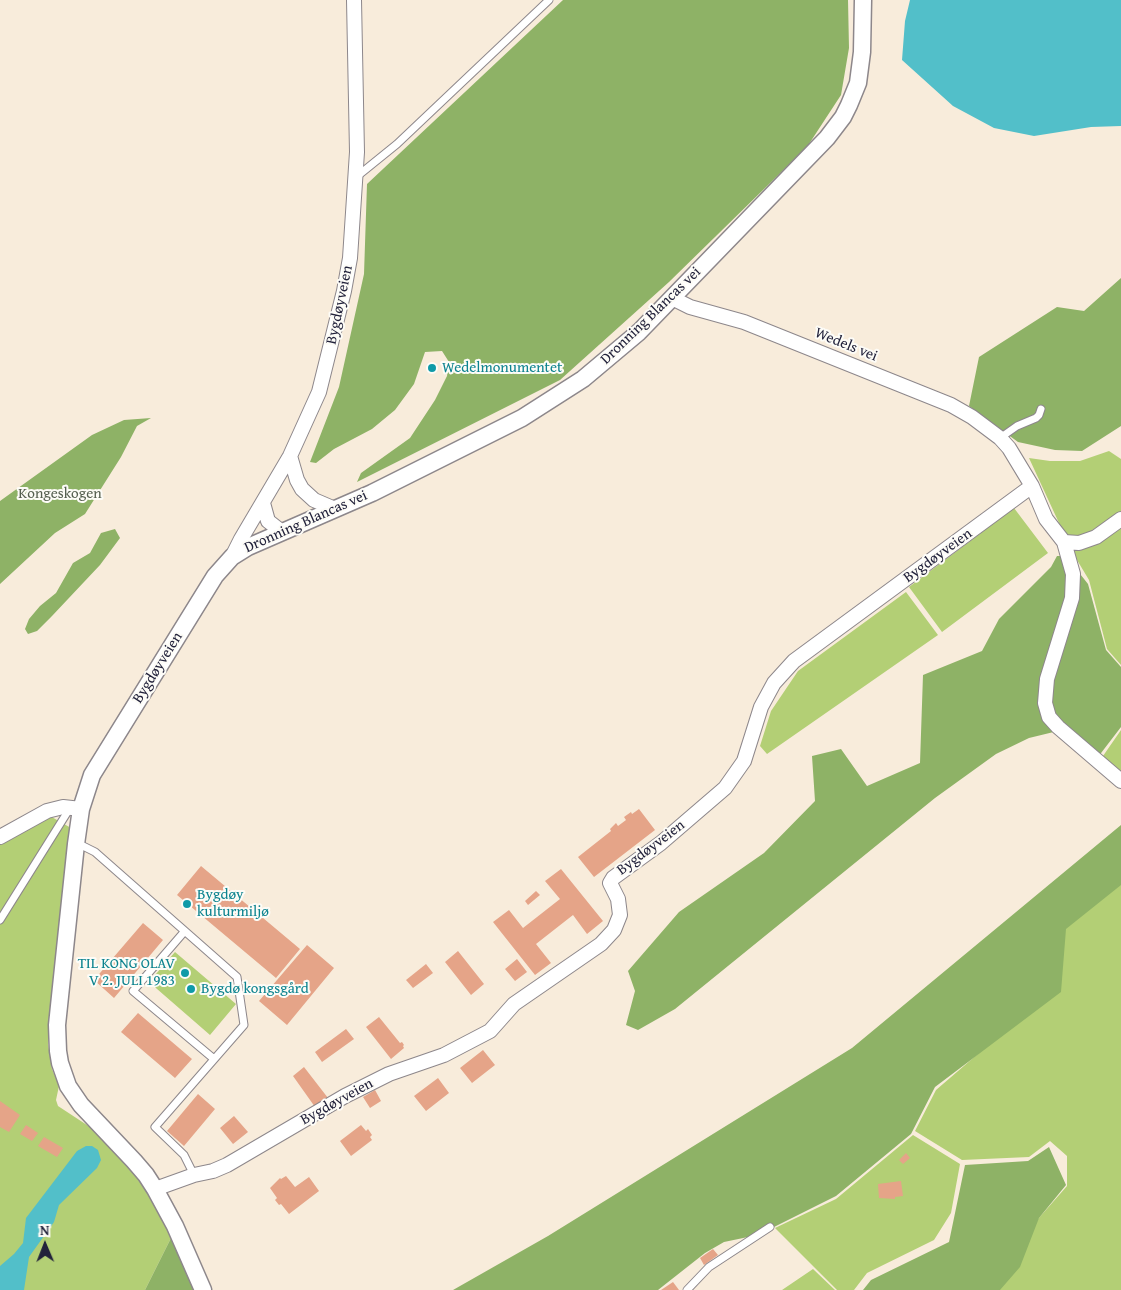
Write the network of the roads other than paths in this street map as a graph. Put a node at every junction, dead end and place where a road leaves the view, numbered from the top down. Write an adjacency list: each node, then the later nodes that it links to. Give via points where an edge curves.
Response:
1 (354, 0): 4 (street, Bygdøyveien)
2 (549, 0): 4 (lane, via 397,144)
3 (863, 0): 5 (street, Dronning Blancas vei, via 858,83 843,117 827,138)
4 (355, 178): 8 (street, Bygdøyveien, via 350,258 344,291 319,392)
5 (672, 298): 7 (street, Wedels vei, via 690,307 744,322 951,404); 11 (street, Dronning Blancas vei, via 621,349 556,398 501,429)
6 (1041, 409): 7 (lane, via 1036,418)
7 (1000, 438): 9 (street, Wedels vei)
8 (290, 456): 10 (street, Bygdøyveien); 11 (street, via 297,480 307,495)
9 (1032, 486): 14 (street, Wedels vei, via 1046,519); 23 (street, Bygdøyveien, via 794,661 774,683 761,707 744,762 725,788 662,843 612,878 610,883 618,899 620,915 614,930 601,944 514,1004 490,1031 444,1055 389,1074 242,1157 213,1171)
10 (263, 503): 13 (street, via 268,521); 15 (street, Bygdøyveien)
11 (336, 509): 13 (street, Dronning Blancas vei)
12 (1121, 519): 14 (street, via 1096,537 1079,543)
13 (282, 532): 15 (street, Dronning Blancas vei)
14 (1064, 542): 16 (street, Wedels vei, via 1073,574 1072,598 1047,679 1045,703 1049,718)
15 (232, 557): 17 (street, Bygdøyveien, via 215,576 104,754)
16 (1121, 781)
17 (75, 808): 18 (street, via 47,811); 19 (street, Bygdøyveien); 20 (lane)
18 (0, 837)
19 (76, 844): 21 (lane, via 95,852); 24 (street, Bygdøyveien, via 57,1018 60,1063 68,1086 81,1105 134,1160)
20 (0, 920)
21 (184, 932): 22 (lane, via 237,977 244,1025); 22 (lane, via 134,991)
22 (214, 1059): 23 (lane, via 155,1127 184,1156)
23 (194, 1175): 24 (street, Bygdøyveien)
24 (155, 1189): 26 (street, Bygdøyveien)
25 (770, 1227): 27 (lane, via 709,1267)
26 (203, 1290)
27 (688, 1290)

